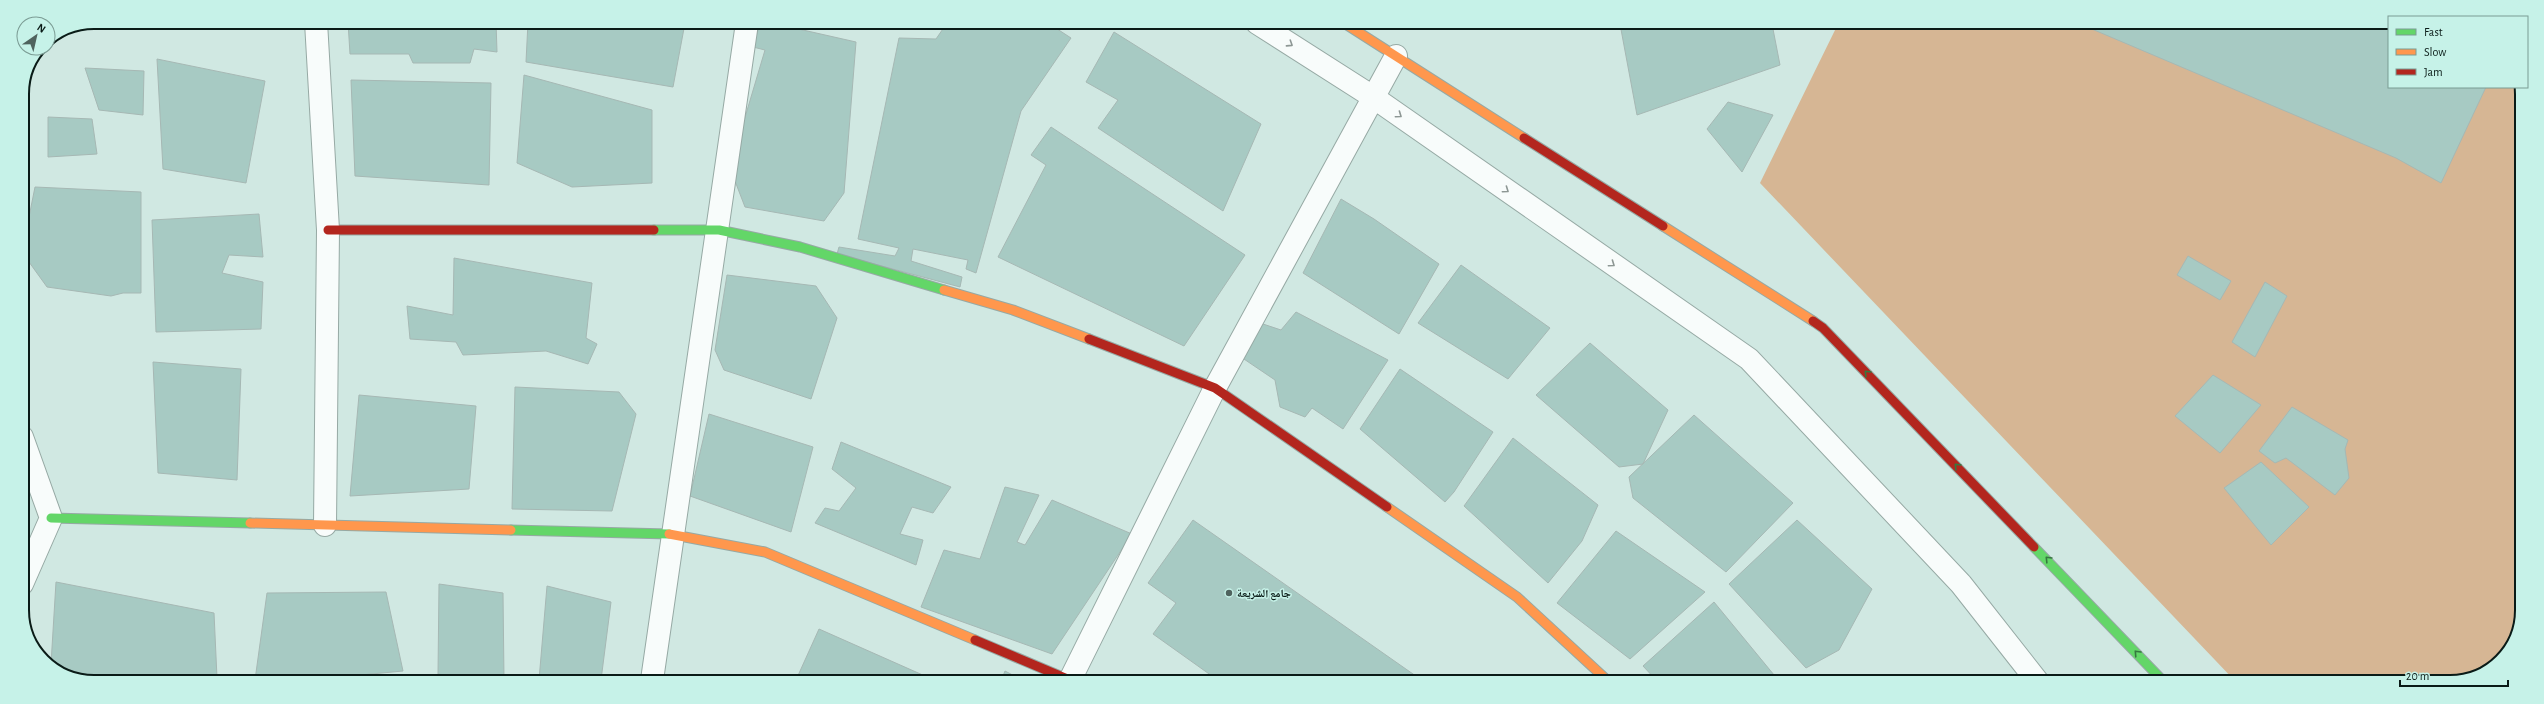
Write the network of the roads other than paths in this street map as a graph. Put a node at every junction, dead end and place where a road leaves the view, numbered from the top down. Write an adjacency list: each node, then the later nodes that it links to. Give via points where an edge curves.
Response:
1 (316, 29): 7 (street)
2 (746, 29): 8 (street)
3 (1266, 29): 6 (street, one-way to 6)
4 (1353, 29): 5 (street)
5 (1396, 56): 6 (street); 20 (street, one-way to 5, via 1823,328)
6 (1373, 97): 9 (street); 19 (street, one-way to 19, via 1749,359 1961,584)
7 (328, 230): 8 (street); 12 (street)
8 (718, 230): 9 (street, via 800,247 1013,310); 13 (street)
9 (1216, 388): 17 (street); 18 (street, via 1517,597)
10 (29, 457): 11 (street)
11 (51, 518): 12 (street); 14 (street)
12 (325, 525): 13 (street)
13 (673, 534): 15 (street); 16 (street, via 765,552)
14 (29, 568)
15 (653, 675)
16 (1059, 675)
17 (1073, 675)
18 (1602, 675)
19 (2032, 675)
20 (2157, 675)

